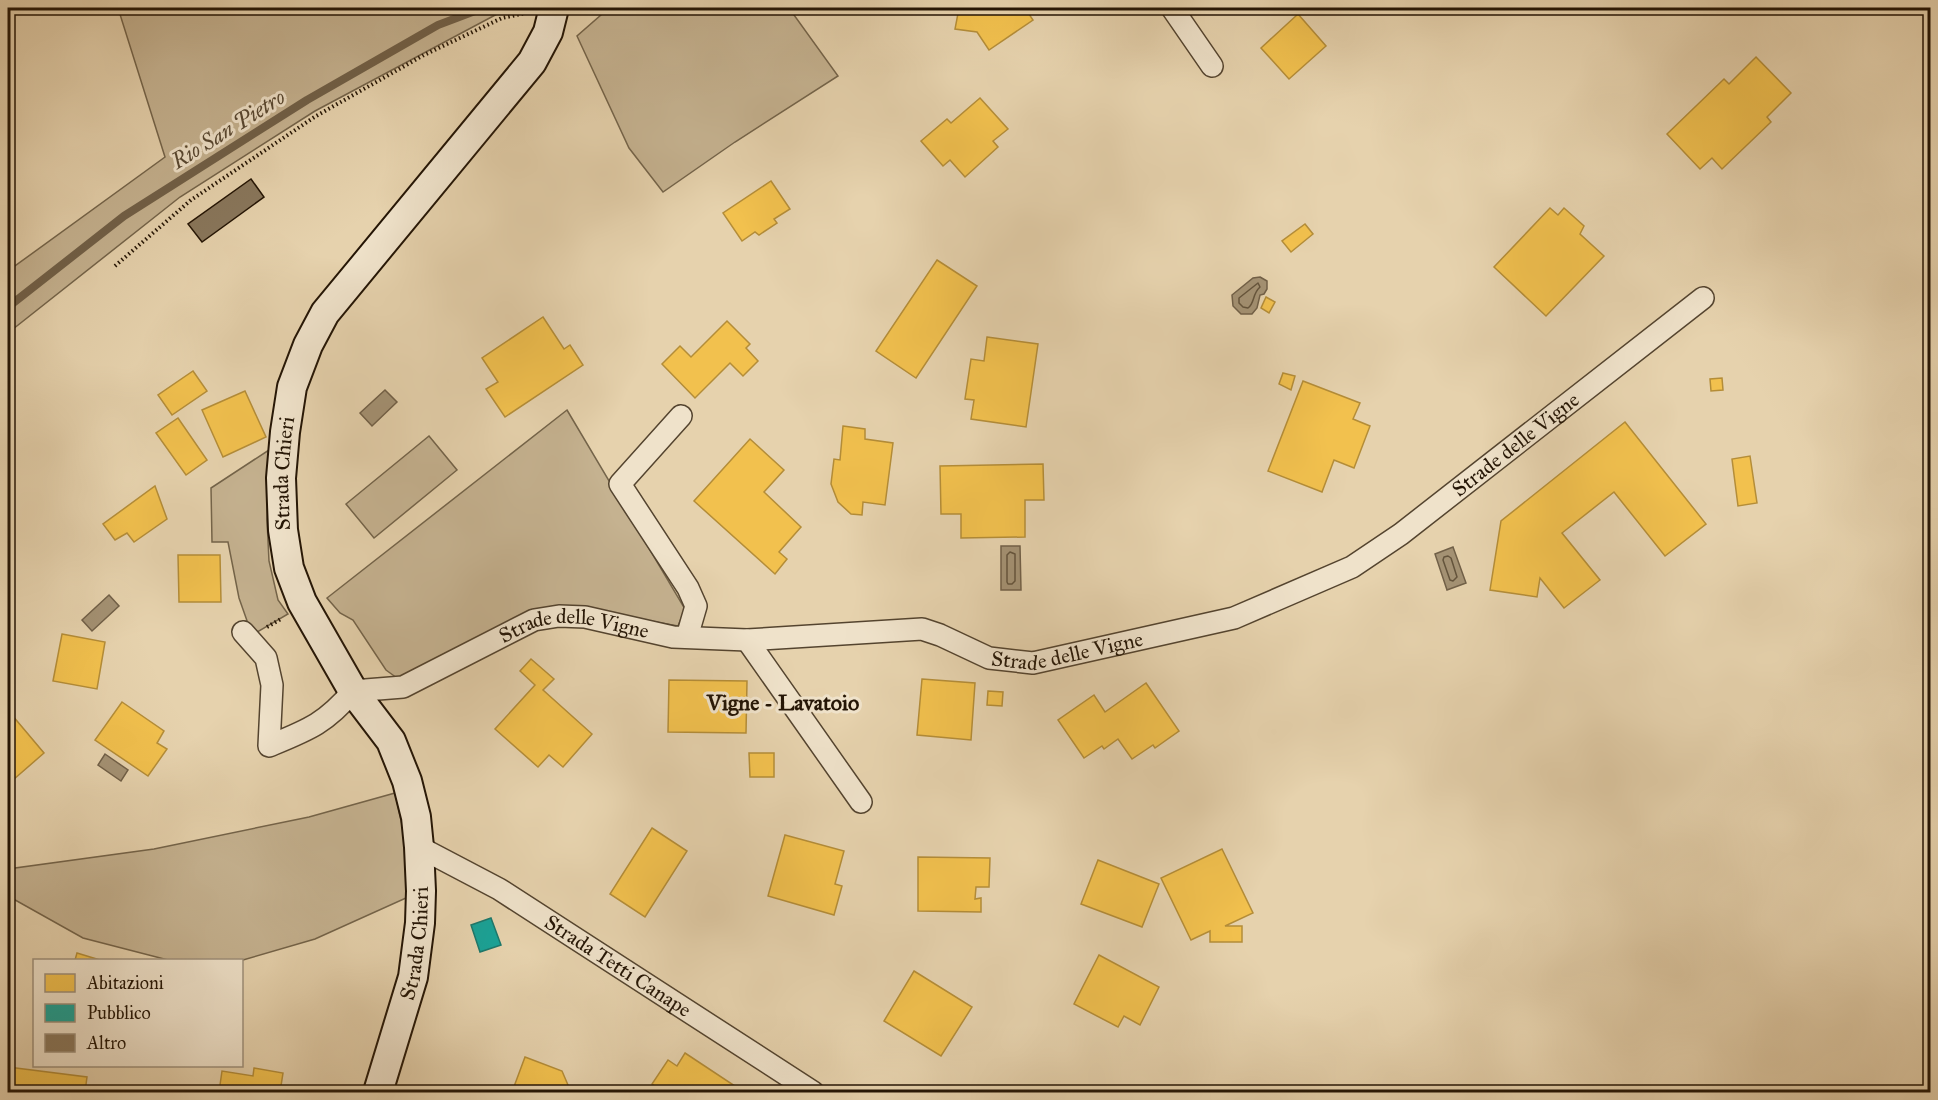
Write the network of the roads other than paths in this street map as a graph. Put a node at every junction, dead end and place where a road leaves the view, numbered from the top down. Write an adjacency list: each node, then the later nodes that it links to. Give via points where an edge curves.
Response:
1 (554, 8): 9 (main road, Strada Chieri, via 548,32 532,62 325,313 292,387 281,478 289,568 302,602)
2 (1172, 8): 3 (street)
3 (1212, 66)
4 (1703, 298): 8 (street, Strade delle Vigne, via 1401,534 1352,567 1234,618 1032,663 989,658 922,629)
5 (681, 416): 7 (street, via 620,484 696,606)
6 (243, 632): 9 (street, via 266,658 272,685 269,746 311,729 336,711)
7 (687, 637): 8 (street, Strade delle Vigne); 9 (street, Strade delle Vigne, via 585,617 534,620 403,687)
8 (747, 640): 10 (street)
9 (353, 691): 11 (main road, Strada Chieri, via 391,741 407,781)
10 (861, 802)
11 (419, 847): 12 (main road, Strada Chieri, via 420,923 413,977); 13 (street, Strada Tetti Canape, via 499,889)
12 (378, 1092)
13 (813, 1092)

